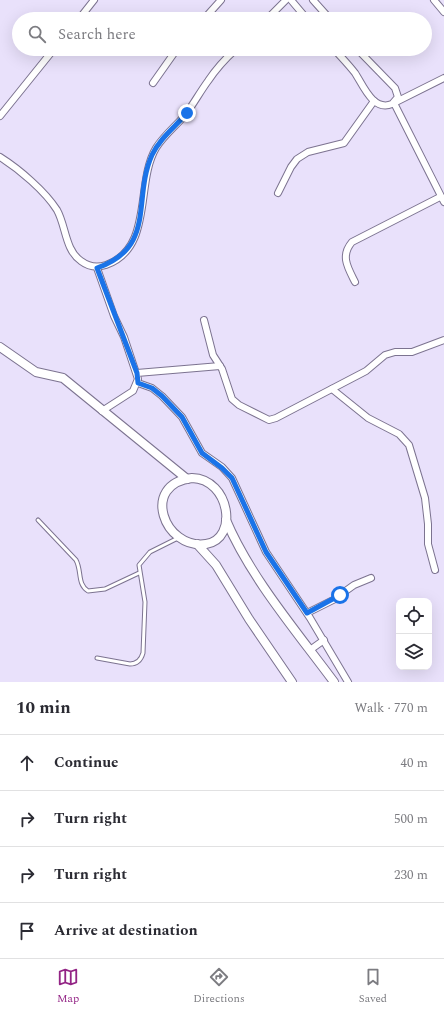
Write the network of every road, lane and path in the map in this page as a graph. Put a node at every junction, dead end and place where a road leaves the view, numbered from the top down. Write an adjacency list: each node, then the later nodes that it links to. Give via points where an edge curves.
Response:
1 (94, 0): 7 (street)
2 (221, 0): 8 (street)
3 (286, 0): 9 (street)
4 (291, 0): 10 (street)
5 (313, 0): 11 (street)
6 (434, 0): 12 (street)
7 (85, 12)
8 (210, 12)
9 (274, 12)
10 (300, 12)
11 (324, 12)
12 (444, 12)
13 (48, 56): 22 (street)
14 (172, 56): 19 (street)
15 (230, 56): 26 (street, via 213,74 187,113 156,148 149,165 133,242 119,258)
16 (340, 56): 20 (street)
17 (365, 56): 21 (street, via 395,88 398,94)
18 (444, 78): 21 (street)
19 (153, 83)
20 (374, 101): 21 (street, via 386,105); 24 (street, via 344,143 308,152 297,159)
21 (394, 103): 25 (street)
22 (0, 116)
23 (0, 156): 26 (street, via 39,189 53,205 63,223 68,244 74,255 84,263)
24 (278, 193)
25 (442, 199): 27 (street, via 352,242 347,249 345,260)
26 (97, 268): 32 (street)
27 (355, 282)
28 (204, 320): 31 (street, via 213,355)
29 (444, 340): 34 (street, via 417,351 385,355 366,371)
30 (0, 347): 35 (street, via 36,372 62,378)
31 (220, 366): 32 (street); 34 (street, via 234,402 266,420 276,418)
32 (137, 373): 33 (street)
33 (138, 383): 35 (street, via 133,391); 46 (street, via 152,388 162,396 182,417 202,453 232,478 266,552)
34 (332, 389): 43 (street, via 368,418 399,434 409,445 425,498 428,544)
35 (102, 411): 36 (street)
36 (170, 466): 37 (street); 38 (street)
37 (187, 479): 38 (street); 40 (street, via 205,481 215,488 225,505)
38 (173, 485): 41 (street, via 164,498 162,512 168,526)
39 (38, 520): 44 (lane, via 76,560 82,584 88,591 105,589)
40 (226, 520): 42 (street, via 224,530 217,539 210,543); 48 (street, via 242,552)
41 (179, 537): 42 (street); 44 (lane, via 147,554 139,564)
42 (197, 544): 50 (street, via 218,569)
43 (435, 570)
44 (139, 573): 49 (lane, via 145,602 141,658 130,664)
45 (371, 578): 46 (street, via 354,585 333,600)
46 (307, 613): 47 (street)
47 (324, 640): 48 (street); 52 (street)
48 (310, 650): 51 (street)
49 (97, 658)
50 (292, 682)
51 (334, 682)
52 (348, 682)

